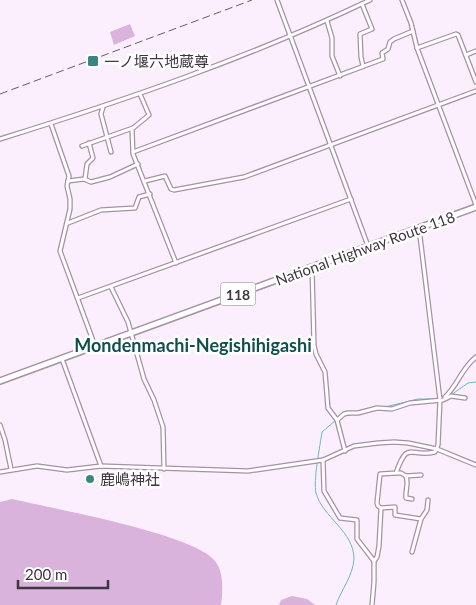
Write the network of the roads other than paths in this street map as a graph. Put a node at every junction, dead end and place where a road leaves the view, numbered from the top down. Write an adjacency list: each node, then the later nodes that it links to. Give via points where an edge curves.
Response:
1 (277, 0): 7 (street)
2 (370, 0): 4 (street)
3 (402, 0): 6 (street)
4 (362, 4): 5 (street); 11 (street, via 372,29 360,34)
5 (327, 20): 7 (street); 12 (street, via 332,56)
6 (413, 31): 8 (street); 11 (street, via 390,42 382,53 383,59)
7 (291, 36): 14 (street); 16 (street)
8 (417, 48): 10 (street, via 456,34); 17 (street)
9 (476, 51): 10 (street)
10 (466, 55): 13 (street)
11 (364, 66): 12 (street)
12 (340, 76): 14 (street)
13 (476, 82)
14 (310, 87): 24 (street); 27 (street)
15 (476, 91): 17 (street)
16 (140, 94): 18 (street); 20 (street, via 149,115)
17 (439, 104): 24 (street); 34 (street)
18 (103, 107): 19 (street); 21 (street, via 101,114)
19 (51, 124): 22 (street); 30 (street, via 68,172)
20 (133, 128): 21 (street); 27 (street)
21 (107, 137): 23 (street); 26 (street)
22 (0, 139)
23 (89, 143): 25 (street); 29 (street, via 93,158 87,164)
24 (331, 145): 31 (street, via 244,177 174,190 165,176); 33 (street)
25 (82, 146)
26 (111, 152)
27 (133, 152): 28 (street)
28 (138, 164): 29 (street, via 110,178 91,182); 31 (street)
29 (85, 179): 30 (street)
30 (68, 181): 35 (street, via 71,204)
31 (145, 181): 32 (street)
32 (150, 194): 35 (street, via 139,197 134,208 102,210); 38 (street)
33 (351, 199): 37 (street); 38 (street)
34 (476, 206): 36 (highway, National Highway Route 118 / 118)
35 (67, 223): 41 (street, via 60,251)
36 (419, 228): 37 (highway, National Highway Route 118 / 118); 48 (street)
37 (368, 246): 39 (highway, National Highway Route 118 / 118)
38 (176, 263): 40 (street)
39 (312, 267): 42 (highway, National Highway Route 118 / 118); 49 (street, via 314,345 325,372 328,408)
40 (111, 287): 41 (street); 42 (street)
41 (78, 298): 43 (street)
42 (131, 333): 43 (highway, National Highway Route 118 / 118); 57 (street, via 144,379 163,427)
43 (95, 346): 45 (highway, National Highway Route 118 / 118)
44 (476, 357): 48 (street)
45 (62, 358): 46 (highway, National Highway Route 118 / 118); 55 (street)
46 (0, 381)
47 (465, 398): 48 (street, via 451,396)
48 (441, 400): 49 (street, via 410,403 392,410 377,408 348,413); 51 (street)
49 (337, 420): 52 (street)
50 (0, 426): 56 (street)
51 (437, 449): 52 (street, via 408,443 378,442); 54 (street); 59 (street, via 431,453 407,453 401,458)
52 (345, 451): 53 (street)
53 (324, 460): 57 (street, via 248,471); 67 (street, via 324,491 340,518 357,520 357,539)
54 (476, 465)
55 (101, 466): 56 (street, via 67,470 37,466); 57 (street)
56 (11, 469): 58 (street)
57 (164, 469)
58 (0, 472)
59 (396, 473): 61 (street); 64 (street, via 380,474 377,503)
60 (421, 475): 61 (street)
61 (406, 476): 62 (street, via 406,498)
62 (412, 498)
63 (428, 500): 65 (street)
64 (381, 508): 65 (street, via 395,507 395,515); 67 (street, via 379,546)
65 (421, 519): 66 (street)
66 (412, 552)
67 (374, 561): 68 (street)
68 (372, 605)

